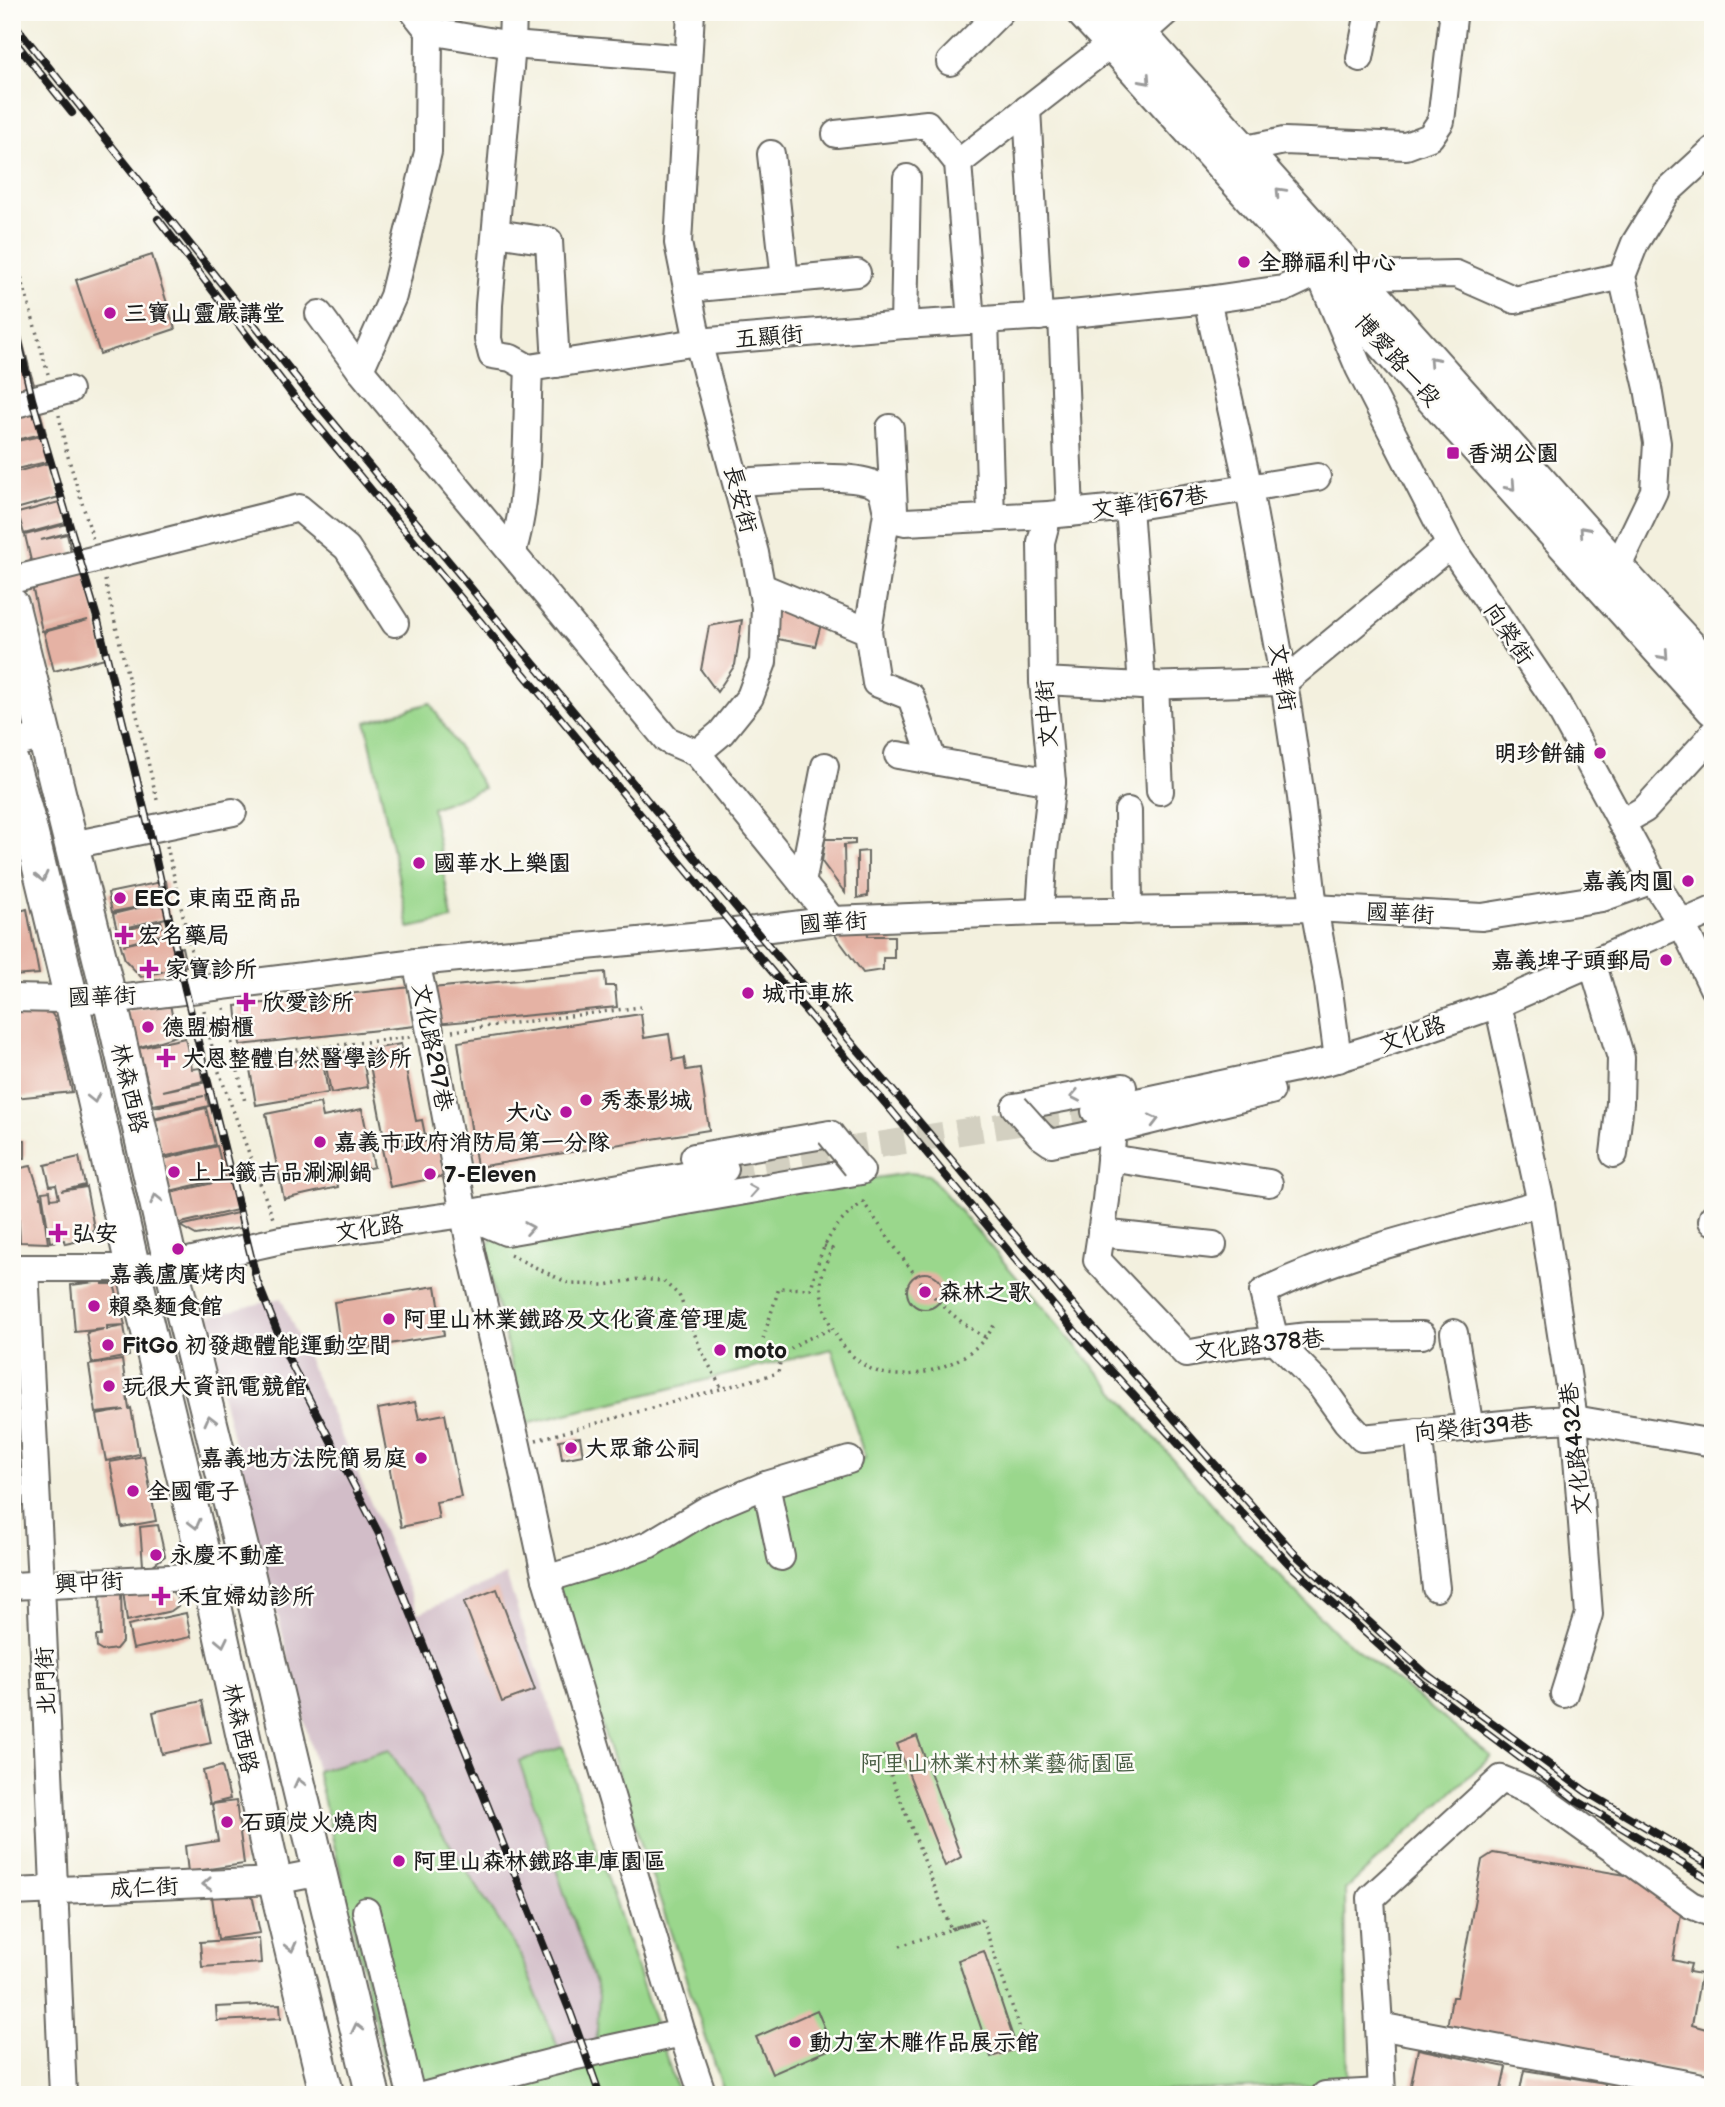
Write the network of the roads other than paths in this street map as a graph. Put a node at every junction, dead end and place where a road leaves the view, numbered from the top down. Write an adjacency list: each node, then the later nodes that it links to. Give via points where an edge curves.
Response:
1 (513, 12): 10 (street, 五顯街)
2 (691, 12): 12 (street, 長安街)
3 (1000, 12): 13 (street)
4 (1083, 12): 9 (main road, 博愛路一段)
5 (1166, 12): 9 (street)
6 (1369, 12): 11 (street)
7 (1451, 12): 16 (street, via 1441,121 1430,137 1406,146 1284,141)
8 (422, 22): 10 (street); 36 (street, via 428,152 393,296)
9 (1124, 30): 14 (street); 16 (main road, 博愛路一段); 22 (main road, 博愛路一段, one-way to 22)
10 (512, 45): 12 (street); 21 (street, 五顯街)
11 (1360, 58)
12 (688, 59): 27 (street, 長安街, via 678,243)
13 (950, 62)
14 (1027, 109): 19 (street); 30 (street, 文中街)
15 (836, 134): 19 (street, via 927,124)
16 (1242, 150): 24 (main road, 博愛路一段, one-way to 16)
17 (1713, 150): 25 (street, via 1666,193 1635,243)
18 (771, 154): 26 (street)
19 (958, 163): 31 (street)
20 (907, 178): 32 (street)
21 (496, 233): 34 (street, via 549,241); 35 (street, 五顯街, via 488,339 492,355)
22 (1319, 272): 24 (street); 28 (street, 五顯街, via 1283,289); 47 (street, 向榮街, via 1356,363); 59 (main road, 博愛路一段, one-way to 59)
23 (856, 273): 26 (street)
24 (1357, 276): 25 (street, via 1457,274 1515,300); 49 (main road, 博愛路一段, one-way to 24)
25 (1622, 276): 49 (street, via 1657,443 1654,491)
26 (785, 280): 27 (street)
27 (687, 289): 33 (street, 長安街)
28 (1207, 300): 30 (street, 五顯街); 42 (street, 文華街)
29 (319, 314): 36 (street)
30 (1051, 316): 31 (street, 五顯街); 44 (street, 文中街)
31 (978, 321): 32 (street, 五顯街); 46 (street)
32 (904, 325): 33 (street, 五顯街)
33 (698, 342): 34 (street, 五顯街); 41 (street, 長安街)
34 (555, 364): 35 (street, 五顯街)
35 (529, 368): 48 (street, via 524,487)
36 (360, 370): 48 (street)
37 (62, 392): 38 (street)
38 (12, 405)
39 (890, 428): 45 (street)
40 (1317, 477): 42 (street, 文華街67巷)
41 (737, 482): 45 (street, via 859,480 876,485); 51 (street, 長安街)
42 (1249, 489): 43 (street, 文華街67巷); 57 (street, 文華街)
43 (1129, 507): 44 (street, 文華街67巷); 58 (street)
44 (1059, 514): 46 (street, 文華街67巷); 56 (street, 文中街, via 1041,542)
45 (891, 517): 46 (street, 文華街67巷, via 905,522); 54 (street)
46 (991, 518)
47 (1450, 545): 57 (street); 73 (street, 向榮街, via 1555,700)
48 (512, 553): 63 (street, via 667,740)
49 (1617, 568): 55 (main road, 博愛路一段)
50 (12, 580): 53 (street, via 299,508 346,548)
51 (762, 587): 54 (street); 63 (street, 長安街, via 763,662 750,697 721,733)
52 (12, 605): 61 (main road, 林森西路)
53 (395, 623)
54 (868, 631): 65 (street, via 876,683 911,698)
55 (1713, 672)
56 (1043, 681): 58 (street); 68 (street, 文中街)
57 (1284, 682): 58 (street); 77 (street, 文華街)
58 (1149, 685): 69 (street)
59 (1713, 709)
60 (1713, 733): 73 (street, via 1645,809)
61 (44, 735): 62 (street); 74 (main road, 林森西路)
62 (12, 745)
63 (697, 753): 76 (street)
64 (898, 755): 65 (street)
65 (933, 761): 68 (street)
66 (12, 764): 72 (main road, 林森西路)
67 (825, 766): 76 (street)
68 (1052, 782): 80 (street, 文中街)
69 (1160, 790)
70 (1128, 811): 79 (street)
71 (233, 812): 74 (street)
72 (20, 820): 87 (main road, 林森西路, one-way to 87)
73 (1621, 823): 75 (street, 向榮街)
74 (72, 845): 88 (main road, 林森西路)
75 (1653, 880): 77 (street, 國華街, via 1602,898 1482,917); 82 (street, 向榮街)
76 (803, 883): 81 (street)
77 (1314, 908): 79 (street, 國華街); 90 (street, 文華街, via 1328,983)
78 (1713, 910): 82 (street, 文化路)
79 (1129, 911): 80 (street, 國華街)
80 (1040, 912): 81 (street, 國華街)
81 (832, 920): 83 (street, 國華街)
82 (1682, 924): 84 (street, 文化路); 85 (street, 向榮街)
83 (415, 962): 88 (street, 國華街); 97 (street, 文化路297巷)
84 (1592, 962): 89 (street, 文化路); 92 (street, via 1621,1058)
85 (1713, 988)
86 (12, 998): 87 (street, 國華街)
87 (71, 998): 88 (street, 國華街); 102 (main road, 林森西路, one-way to 102)
88 (110, 1000): 100 (main road, 林森西路, one-way to 88)
89 (1498, 1004): 90 (street, 文化路); 96 (street, 文化路432巷)
90 (1334, 1060): 91 (street, 文化路); 91 (street, 文化路, one-way to 91, bridge, via 1310,1051 1015,1107 1051,1143)
91 (1104, 1120): 93 (street, 文化路378巷)
92 (1614, 1154)
93 (1110, 1158): 95 (street); 98 (street, 文化路378巷)
94 (725, 1169): 97 (street, 文化路)
95 (1269, 1183)
96 (1541, 1203): 105 (street, via 1377,1247 1294,1276 1263,1292); 106 (street, 文化路432巷)
97 (464, 1214): 97 (street, one-way to 97, bridge, via 506,1232 861,1171 830,1134 502,1189); 100 (street, 文化路, via 281,1240); 115 (street, 文化路297巷)
98 (1101, 1233): 99 (street); 105 (street, 文化路378巷, via 1097,1260 1186,1354)
99 (1213, 1245)
100 (171, 1265): 102 (street, 文化路); 113 (main road, 林森西路, one-way to 100)
101 (19, 1268): 102 (street, 文化路); 116 (street, 北門街)
102 (133, 1268): 114 (main road, 林森西路, one-way to 114)
103 (1454, 1333): 107 (street)
104 (1422, 1335): 105 (street, 文化路378巷)
105 (1275, 1340): 108 (street, 向榮街39巷, via 1363,1438)
106 (1574, 1419): 107 (street, 向榮街39巷); 109 (street, 向榮街39巷); 119 (street, 文化路432巷, via 1589,1614)
107 (1470, 1428): 108 (street, 向榮街39巷)
108 (1418, 1432): 118 (street)
109 (1713, 1443)
110 (849, 1460): 111 (street)
111 (766, 1485): 112 (street); 115 (street, via 706,1510 650,1544)
112 (780, 1556)
113 (247, 1570): 114 (street); 120 (main road, 林森西路, one-way to 113)
114 (208, 1576): 116 (street, 興中街); 121 (main road, 林森西路, one-way to 121)
115 (546, 1579): 127 (street, 文化路297巷)
116 (41, 1585): 117 (street, 興中街); 122 (street, 北門街)
117 (12, 1586)
118 (1436, 1588)
119 (1563, 1694)
120 (321, 1872): 121 (street); 132 (main road, 林森西路, one-way to 120)
121 (275, 1881): 122 (street, 成仁街, one-way to 122); 131 (main road, 林森西路, one-way to 131)
122 (54, 1891): 123 (street, 成仁街); 130 (street, 北門街)
123 (12, 1892)
124 (366, 1911): 133 (street)
125 (1713, 1914): 126 (street, via 1691,1905 1533,1792 1501,1779 1371,1898)
126 (1379, 2026): 128 (street); 129 (street)
127 (682, 2033): 134 (street); 135 (street, 文化路297巷)
128 (1713, 2089)
129 (1381, 2094): 136 (street)
130 (62, 2095)
131 (327, 2095)
132 (373, 2095)
133 (411, 2095)
134 (426, 2095)
135 (703, 2095)
136 (1325, 2095)

